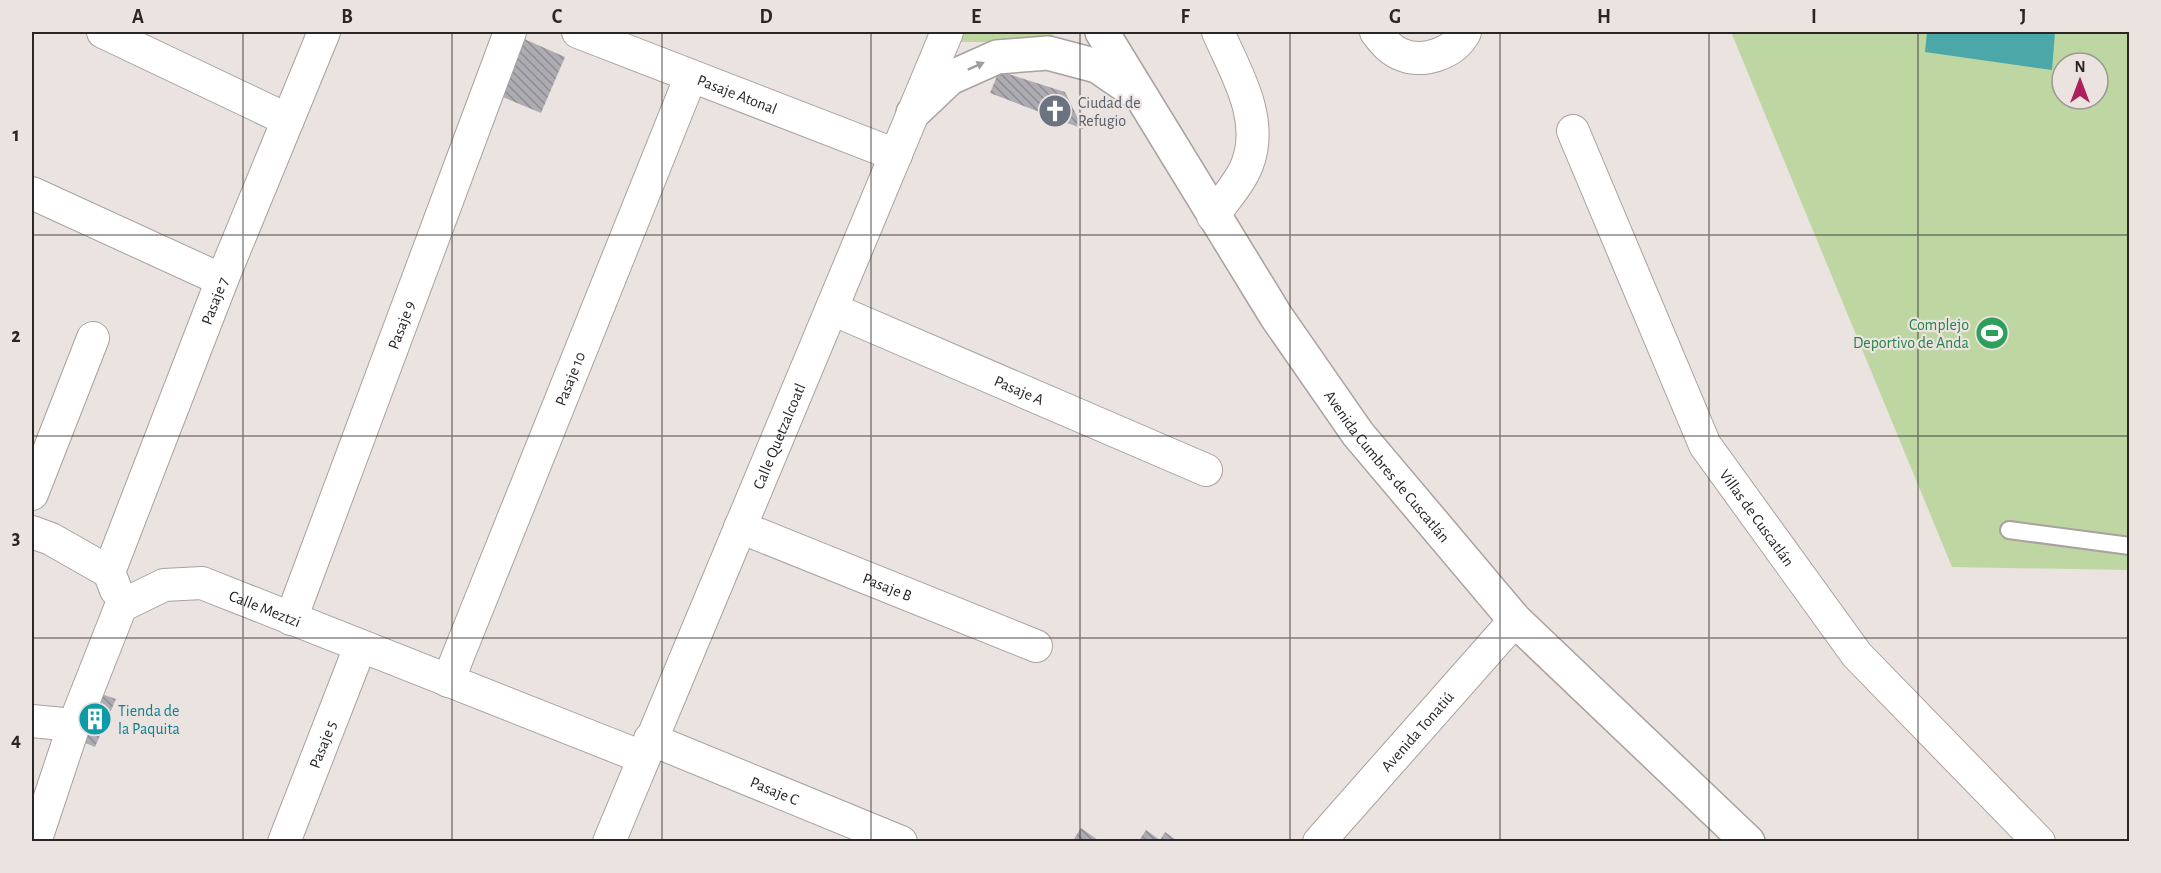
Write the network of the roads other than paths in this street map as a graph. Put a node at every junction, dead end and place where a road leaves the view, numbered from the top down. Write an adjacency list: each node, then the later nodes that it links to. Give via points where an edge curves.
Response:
1 (103, 32): 13 (street)
2 (324, 32): 13 (street, Pasaje 7)
3 (510, 32): 29 (street, Pasaje 9)
4 (946, 32): 12 (street, Calle Quetzalcoatl)
5 (1102, 32): 11 (main road, Avenida Cumbres de Cuscatlán)
6 (1218, 32): 17 (street, via 1253,120 1253,145 1246,167)
7 (1376, 32): 8 (street, via 1387,46 1402,55 1423,58 1448,51)
8 (1465, 32)
9 (592, 34): 10 (street, Pasaje Atonal)
10 (691, 76): 15 (street, Pasaje Atonal); 33 (street, Pasaje 10)
11 (1139, 95): 12 (main road, one-way to 11, via 950,78 997,57 1048,53 1097,66); 17 (main road, Avenida Cumbres de Cuscatlán)
12 (913, 113): 15 (street, Calle Quetzalcoatl)
13 (288, 120): 18 (street, Pasaje 7)
14 (1572, 131): 43 (street, Villas de Cuscatlán, via 1705,445 1857,655)
15 (896, 155): 19 (street, Calle Quetzalcoatl)
16 (32, 193): 18 (street)
17 (1213, 216): 30 (main road, Avenida Cumbres de Cuscatlán, via 1358,434)
18 (222, 280): 27 (street, Pasaje 7)
19 (832, 309): 21 (street, Pasaje A); 23 (street, Calle Quetzalcoatl)
20 (93, 338): 22 (street)
21 (1206, 470)
22 (32, 494)
23 (740, 527): 31 (street, Pasaje B); 36 (street, Calle Quetzalcoatl)
24 (2009, 530): 26 (lane)
25 (32, 532): 27 (street)
26 (2130, 546)
27 (109, 572): 28 (street)
28 (121, 606): 29 (street, Calle Meztzi, via 164,585 202,583); 35 (street)
29 (291, 619): 32 (street, Calle Meztzi)
30 (1515, 620): 41 (street, Avenida Tonatiú); 42 (main road, Avenida Cumbres de Cuscatlán)
31 (1036, 646)
32 (360, 647): 33 (street, Calle Meztzi); 38 (street, Pasaje 5)
33 (448, 681): 36 (street, Calle Meztzi)
34 (32, 721): 35 (street)
35 (74, 725): 37 (street)
36 (646, 748): 39 (street, Calle Quetzalcoatl); 40 (street, Pasaje C)
37 (35, 842)
38 (284, 842)
39 (609, 842)
40 (901, 842)
41 (1319, 842)
42 (1748, 842)
43 (2039, 842)

